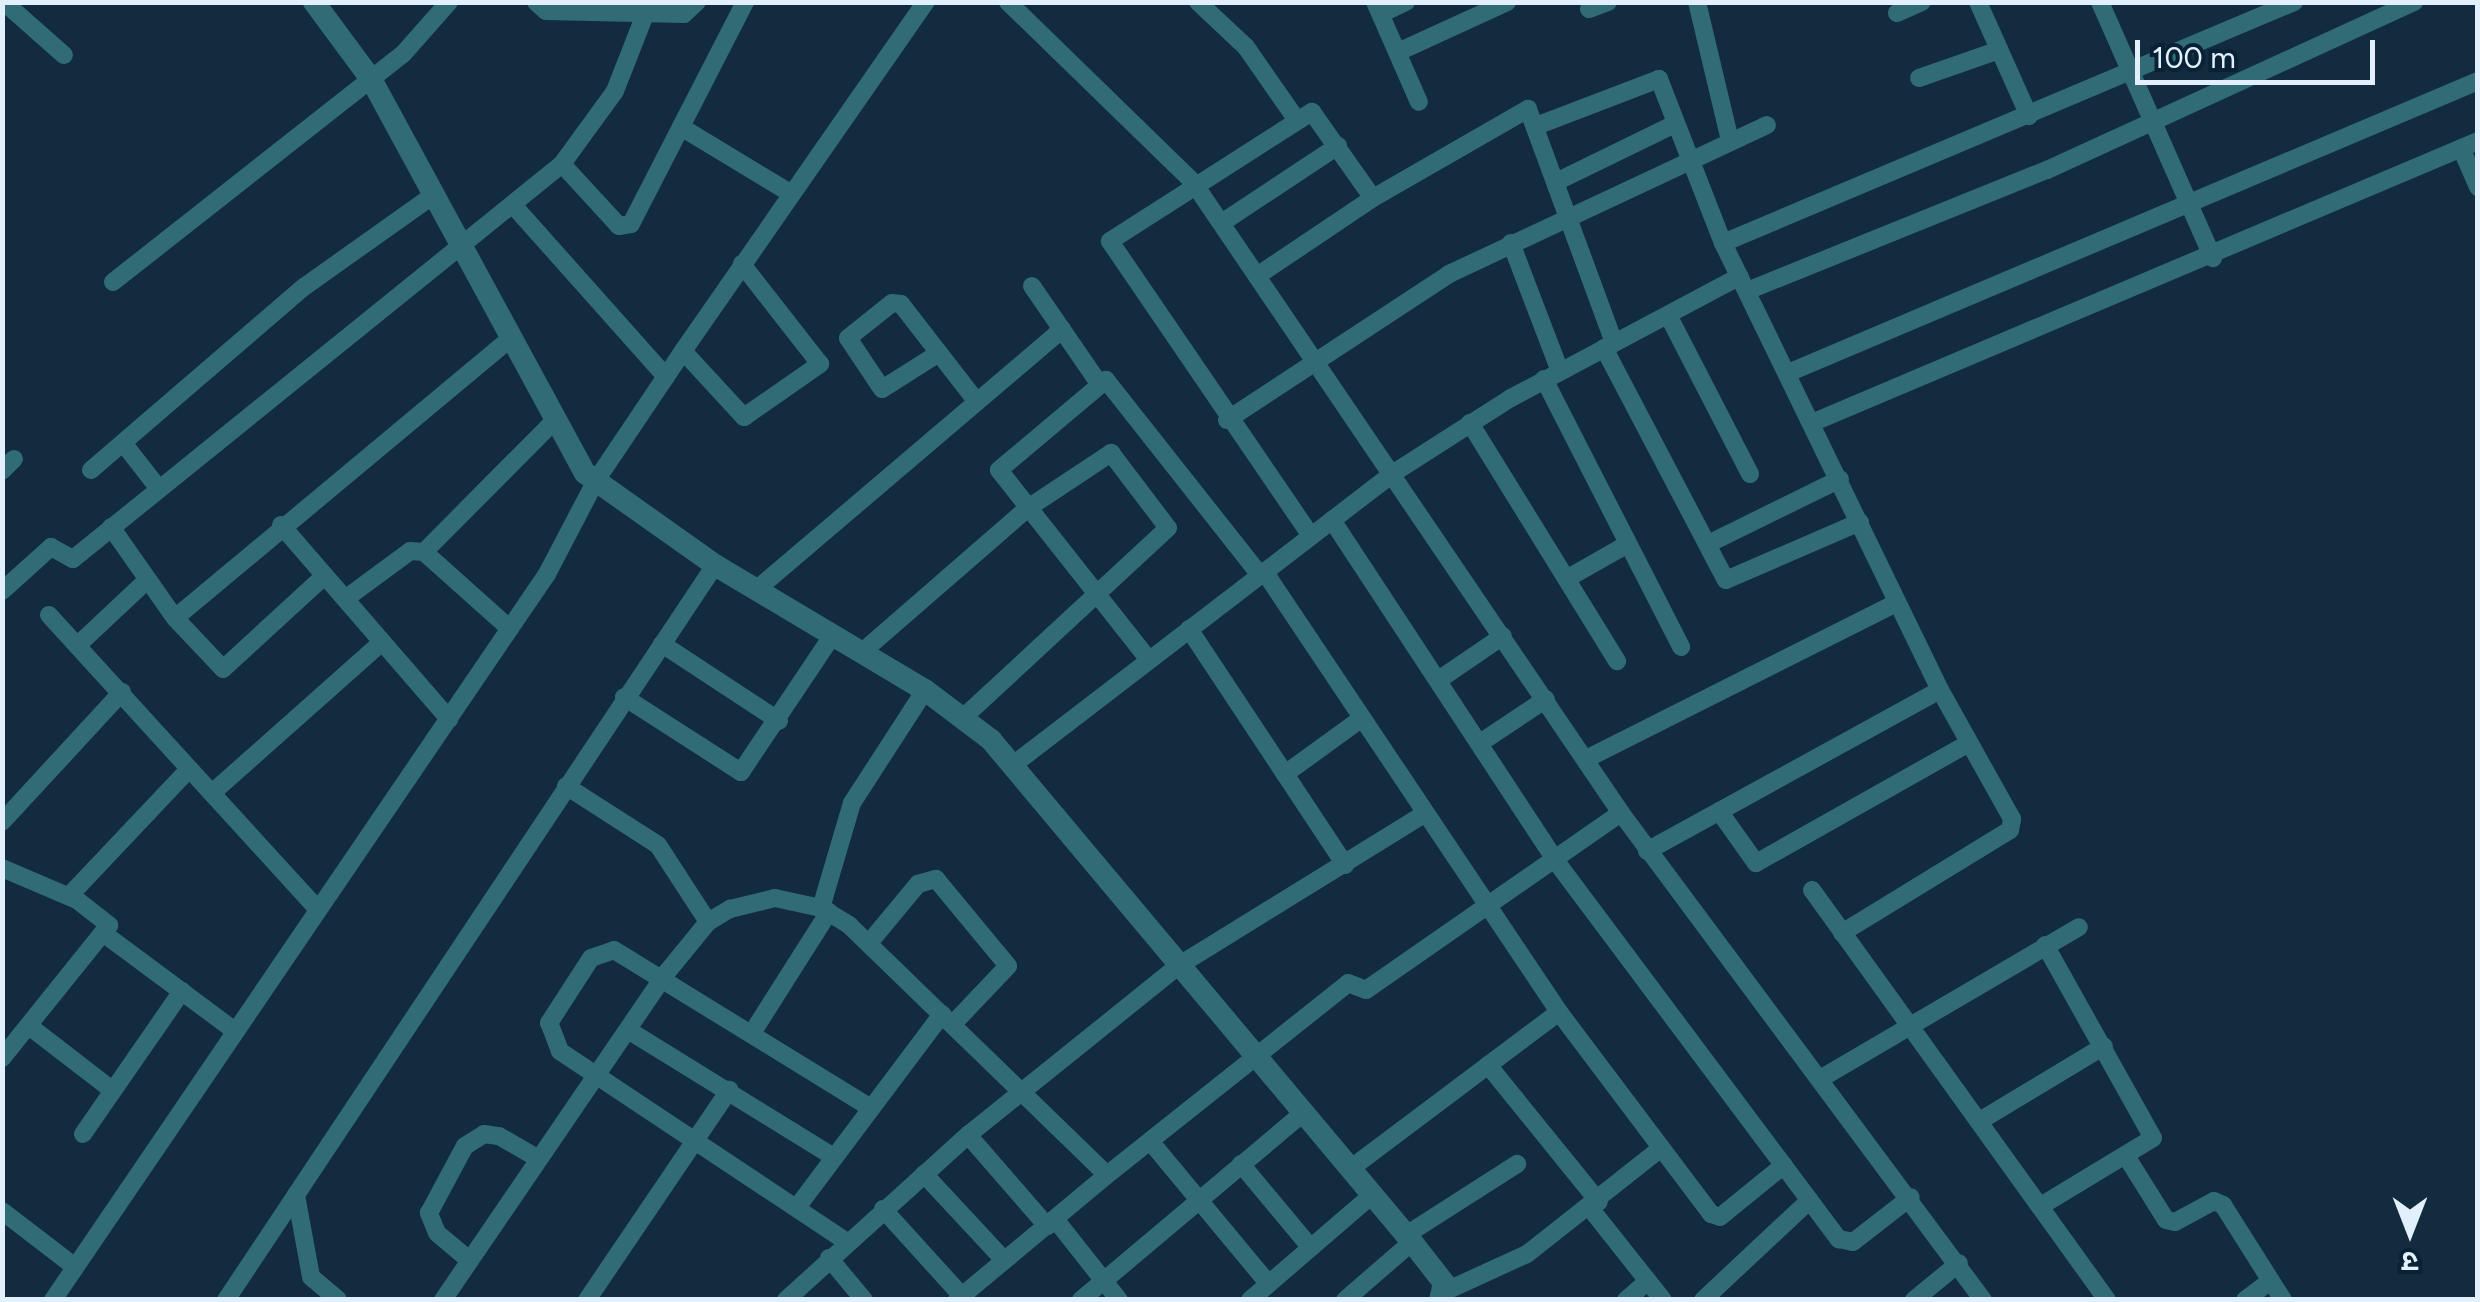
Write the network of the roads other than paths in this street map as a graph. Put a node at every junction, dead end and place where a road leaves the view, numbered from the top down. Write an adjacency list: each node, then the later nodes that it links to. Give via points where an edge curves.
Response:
1 (4, 2): 25 (street)
2 (314, 2): 28 (street)
3 (448, 2): 28 (street)
4 (536, 2): 21 (street, via 546,11)
5 (696, 2): 21 (street, via 691,12)
6 (745, 2): 35 (street)
7 (926, 2): 46 (street)
8 (1008, 2): 44 (street)
9 (1198, 2): 32 (street, via 1246,47)
10 (1406, 2): 19 (street)
11 (1507, 2): 24 (street)
12 (1608, 2): 20 (street)
13 (1697, 2): 38 (street)
14 (1922, 2): 22 (street)
15 (1978, 2): 23 (street)
16 (2100, 2): 26 (street)
17 (2294, 2): 26 (street)
18 (2414, 2): 33 (street)
19 (1378, 8): 24 (street)
20 (1588, 8)
21 (646, 12): 42 (street, via 615,91)
22 (1897, 14)
23 (1999, 50): 27 (street); 31 (street)
24 (1398, 52): 30 (street)
25 (64, 55)
26 (2132, 72): 31 (street); 33 (street)
27 (1919, 78)
28 (372, 80): 47 (street); 59 (street)
29 (2478, 81): 50 (street)
30 (1419, 102)
31 (2029, 116): 54 (street)
32 (1296, 118): 40 (street, via 1315,113); 44 (street)
33 (2153, 122): 50 (street); 60 (street)
34 (1673, 125): 36 (street, via 1652,76); 41 (street); 43 (street)
35 (680, 126): 42 (street, via 627,227); 46 (street)
36 (1536, 126): 43 (street); 48 (street, via 1524,110)
37 (1767, 126): 38 (street)
38 (1730, 142): 41 (street)
39 (2469, 145): 45 (street); 56 (street)
40 (1338, 146): 48 (street); 52 (street)
41 (1686, 161): 51 (street); 54 (street)
42 (562, 164): 49 (street)
43 (1558, 181): 51 (street)
44 (1193, 182): 52 (street); 74 (street, via 1110,241)
45 (2478, 188)
46 (790, 193): 57 (street)
47 (432, 196): 55 (street); 78 (street, via 304,287)
48 (1373, 198): 58 (street)
49 (513, 205): 55 (street); 71 (street)
50 (2191, 206): 56 (street); 69 (street)
51 (1570, 215): 53 (street); 65 (street)
52 (1223, 222): 58 (street)
53 (1511, 243): 68 (street); 70 (street)
54 (1723, 243): 60 (street)
55 (460, 245): 64 (street); 84 (street)
56 (2212, 258): 76 (street)
57 (742, 264): 66 (street); 66 (street, via 820,364 744,417)
58 (1260, 274): 68 (street)
59 (113, 282)
60 (1743, 284): 62 (street); 69 (street)
61 (1032, 286): 63 (street)
62 (1668, 315): 65 (street); 81 (street)
63 (1062, 330): 72 (street); 73 (street)
64 (511, 338): 75 (street); 88 (street)
65 (1609, 346): 70 (street); 91 (street)
66 (683, 350): 71 (street)
67 (939, 353): 67 (street, via 897,302 848,338 882,389); 73 (street)
68 (1314, 359): 74 (street); 80 (street)
69 (1788, 373): 76 (street)
70 (1552, 375): 77 (street); 92 (street)
71 (666, 376): 83 (street)
72 (1100, 385): 85 (street, via 998,470); 95 (street, via 1106,380)
73 (977, 402): 99 (street)
74 (1227, 420): 90 (street)
75 (554, 421): 83 (street); 93 (street)
76 (1814, 422): 82 (street)
77 (1470, 423): 80 (street); 97 (street)
78 (124, 444): 79 (street); 84 (street)
79 (91, 470)
80 (1392, 474): 86 (street); 109 (street)
81 (1750, 474)
82 (1840, 479): 87 (street); 91 (street)
83 (595, 482): 94 (street); 106 (street)
84 (159, 489): 89 (street)
85 (1028, 508): 101 (street); 101 (street, via 1110,453 1168,528); 114 (street)
86 (1332, 520): 90 (street); 117 (street)
87 (1860, 522): 91 (street, via 1731,580 1723,577); 103 (street)
88 (280, 525): 96 (street); 105 (street)
89 (111, 527): 98 (street); 100 (street, via 73,559 47,548)
90 (1311, 536): 95 (street)
91 (1708, 544)
92 (1626, 545): 97 (street); 113 (street)
93 (424, 552): 102 (street, via 410,551); 106 (street)
94 (715, 565): 99 (street); 112 (street)
95 (1262, 573): 107 (street); 124 (street)
96 (324, 576): 102 (street); 105 (street, via 223,668)
97 (1568, 578): 116 (street)
98 (146, 580): 105 (street); 111 (street)
99 (756, 590): 108 (street)
100 (2, 591)
101 (1096, 594): 115 (street); 123 (street)
102 (345, 599): 110 (street)
103 (1896, 602): 119 (street); 129 (street)
104 (49, 614): 111 (street)
105 (175, 618)
106 (510, 628): 125 (street)
107 (1188, 629): 115 (street); 132 (street)
108 (832, 636): 114 (street); 126 (street)
109 (1504, 636): 117 (street); 122 (street)
110 (382, 642): 125 (street); 134 (street)
111 (78, 644): 120 (street)
112 (662, 644): 121 (street); 126 (street)
113 (1681, 648)
114 (861, 653): 118 (street)
115 (1149, 660): 130 (street)
116 (1617, 661)
117 (1440, 679): 127 (street)
118 (924, 690): 123 (street); 147 (street, via 852,802)
119 (1940, 690): 128 (street); 135 (street)
120 (122, 692): 131 (street); 138 (street)
121 (624, 697): 126 (street, via 741,772); 133 (street)
122 (1546, 698): 127 (street); 129 (street)
123 (965, 716): 130 (street)
124 (1362, 718): 132 (street); 136 (street)
125 (449, 719): 146 (street)
126 (779, 721)
127 (1480, 743): 140 (street)
128 (1969, 743): 135 (street, via 1756,863); 151 (street, via 2012,819 2010,830)
129 (1586, 760): 137 (street)
130 (1013, 765): 154 (street)
131 (189, 769): 134 (street); 144 (street)
132 (1284, 774): 141 (street)
133 (566, 786): 148 (street, via 658,845); 190 (street)
134 (212, 793): 146 (street)
135 (1720, 810): 139 (street)
136 (1426, 813): 141 (street); 145 (street)
137 (1621, 813): 139 (street); 140 (street)
138 (2, 822)
139 (1647, 851): 169 (street)
140 (1555, 860): 145 (street); 186 (street)
141 (1345, 865): 154 (street)
142 (2, 868): 144 (street)
143 (1812, 890): 151 (street)
144 (69, 896): 150 (street, via 108,922)
145 (1491, 906): 157 (street); 165 (street, via 1366,990 1348,983)
146 (318, 910): 163 (street)
147 (825, 910): 148 (street, via 764,899); 152 (street); 162 (street)
148 (708, 922): 155 (street)
149 (2079, 927): 153 (street)
150 (103, 933): 156 (street); 160 (street)
151 (1842, 933): 159 (street)
152 (869, 943): 158 (street); 158 (street, via 918,884 936,879 1008,966)
153 (2045, 944): 159 (street); 164 (street)
154 (1178, 966): 165 (street); 172 (street)
155 (663, 977): 161 (street); 162 (street); 168 (street, via 614,950 590,958 548,1034 560,1052)
156 (182, 990): 163 (street); 170 (street)
157 (1559, 1012): 167 (street); 180 (street)
158 (948, 1019): 172 (street); 173 (street)
159 (1909, 1024): 169 (street); 175 (street)
160 (29, 1026): 166 (street); 170 (street)
161 (628, 1030): 168 (street); 171 (street)
162 (754, 1030): 173 (street)
163 (235, 1032): 208 (street)
164 (2104, 1046): 175 (street); 181 (street, via 2153,1133)
165 (1254, 1055): 174 (street); 179 (street)
166 (2, 1058)
167 (1488, 1066): 187 (street); 196 (street)
168 (596, 1074): 178 (street); 183 (street)
169 (1820, 1079): 193 (street)
170 (112, 1090): 176 (street)
171 (728, 1090): 178 (street); 182 (street)
172 (1022, 1092): 177 (street); 189 (street)
173 (871, 1108): 182 (street)
174 (1302, 1114): 184 (street); 187 (street)
175 (1983, 1119): 195 (street)
176 (83, 1134)
177 (968, 1136): 188 (street); 200 (street)
178 (695, 1140): 197 (street); 221 (street)
179 (1150, 1141): 189 (street); 192 (street)
180 (1660, 1149): 186 (street, via 1715,1217); 196 (street)
181 (2126, 1156): 195 (street); 211 (street, via 2166,1220 2175,1222 2214,1201 2223,1205)
182 (834, 1157): 197 (street)
183 (536, 1158): 205 (street); 205 (street, via 499,1136 484,1134 465,1146 429,1213 438,1232)
184 (1241, 1164): 192 (street); 203 (street)
185 (1518, 1164): 201 (street)
186 (1784, 1165): 194 (street)
187 (1350, 1169): 191 (street)
188 (924, 1174): 198 (street); 206 (street)
189 (1107, 1175): 200 (street)
190 (296, 1195): 219 (street); 220 (street, via 311,1277)
191 (1372, 1195): 201 (street); 203 (street)
192 (1200, 1198): 209 (street); 212 (street)
193 (1911, 1198): 194 (street, via 1847,1243); 207 (street)
194 (1810, 1200): 230 (street)
195 (2044, 1204): 233 (street)
196 (1595, 1205): 210 (street); 213 (street)
197 (798, 1206): 202 (street)
198 (882, 1209): 202 (street); 217 (street)
199 (2, 1211): 208 (street)
200 (1051, 1222): 206 (street); 209 (street)
201 (1409, 1239): 214 (street); 226 (street)
202 (847, 1242): 204 (street)
203 (1311, 1248): 212 (street)
204 (829, 1258): 216 (street); 222 (street)
205 (468, 1259): 215 (street)
206 (1004, 1260): 217 (street)
207 (1959, 1263): 231 (street); 232 (street)
208 (74, 1267): 218 (street)
209 (1104, 1280): 223 (street); 224 (street)
210 (1648, 1281): 228 (street); 229 (street)
211 (2270, 1281): 234 (street); 235 (street)
212 (1268, 1283): 225 (street)
213 (1470, 1284): 214 (street); 227 (street)
214 (1443, 1295)
215 (452, 1296)
216 (791, 1298)
217 (960, 1298)
218 (53, 1300)
219 (226, 1300)
220 (338, 1300)
221 (587, 1300)
222 (864, 1300)
223 (1081, 1300)
224 (1119, 1300)
225 (1250, 1300)
226 (1345, 1300)
227 (1485, 1300)
228 (1626, 1300)
229 (1664, 1300)
230 (1704, 1300)
231 (1914, 1300)
232 (1982, 1300)
233 (2107, 1300)
234 (2245, 1300)
235 (2282, 1300)

